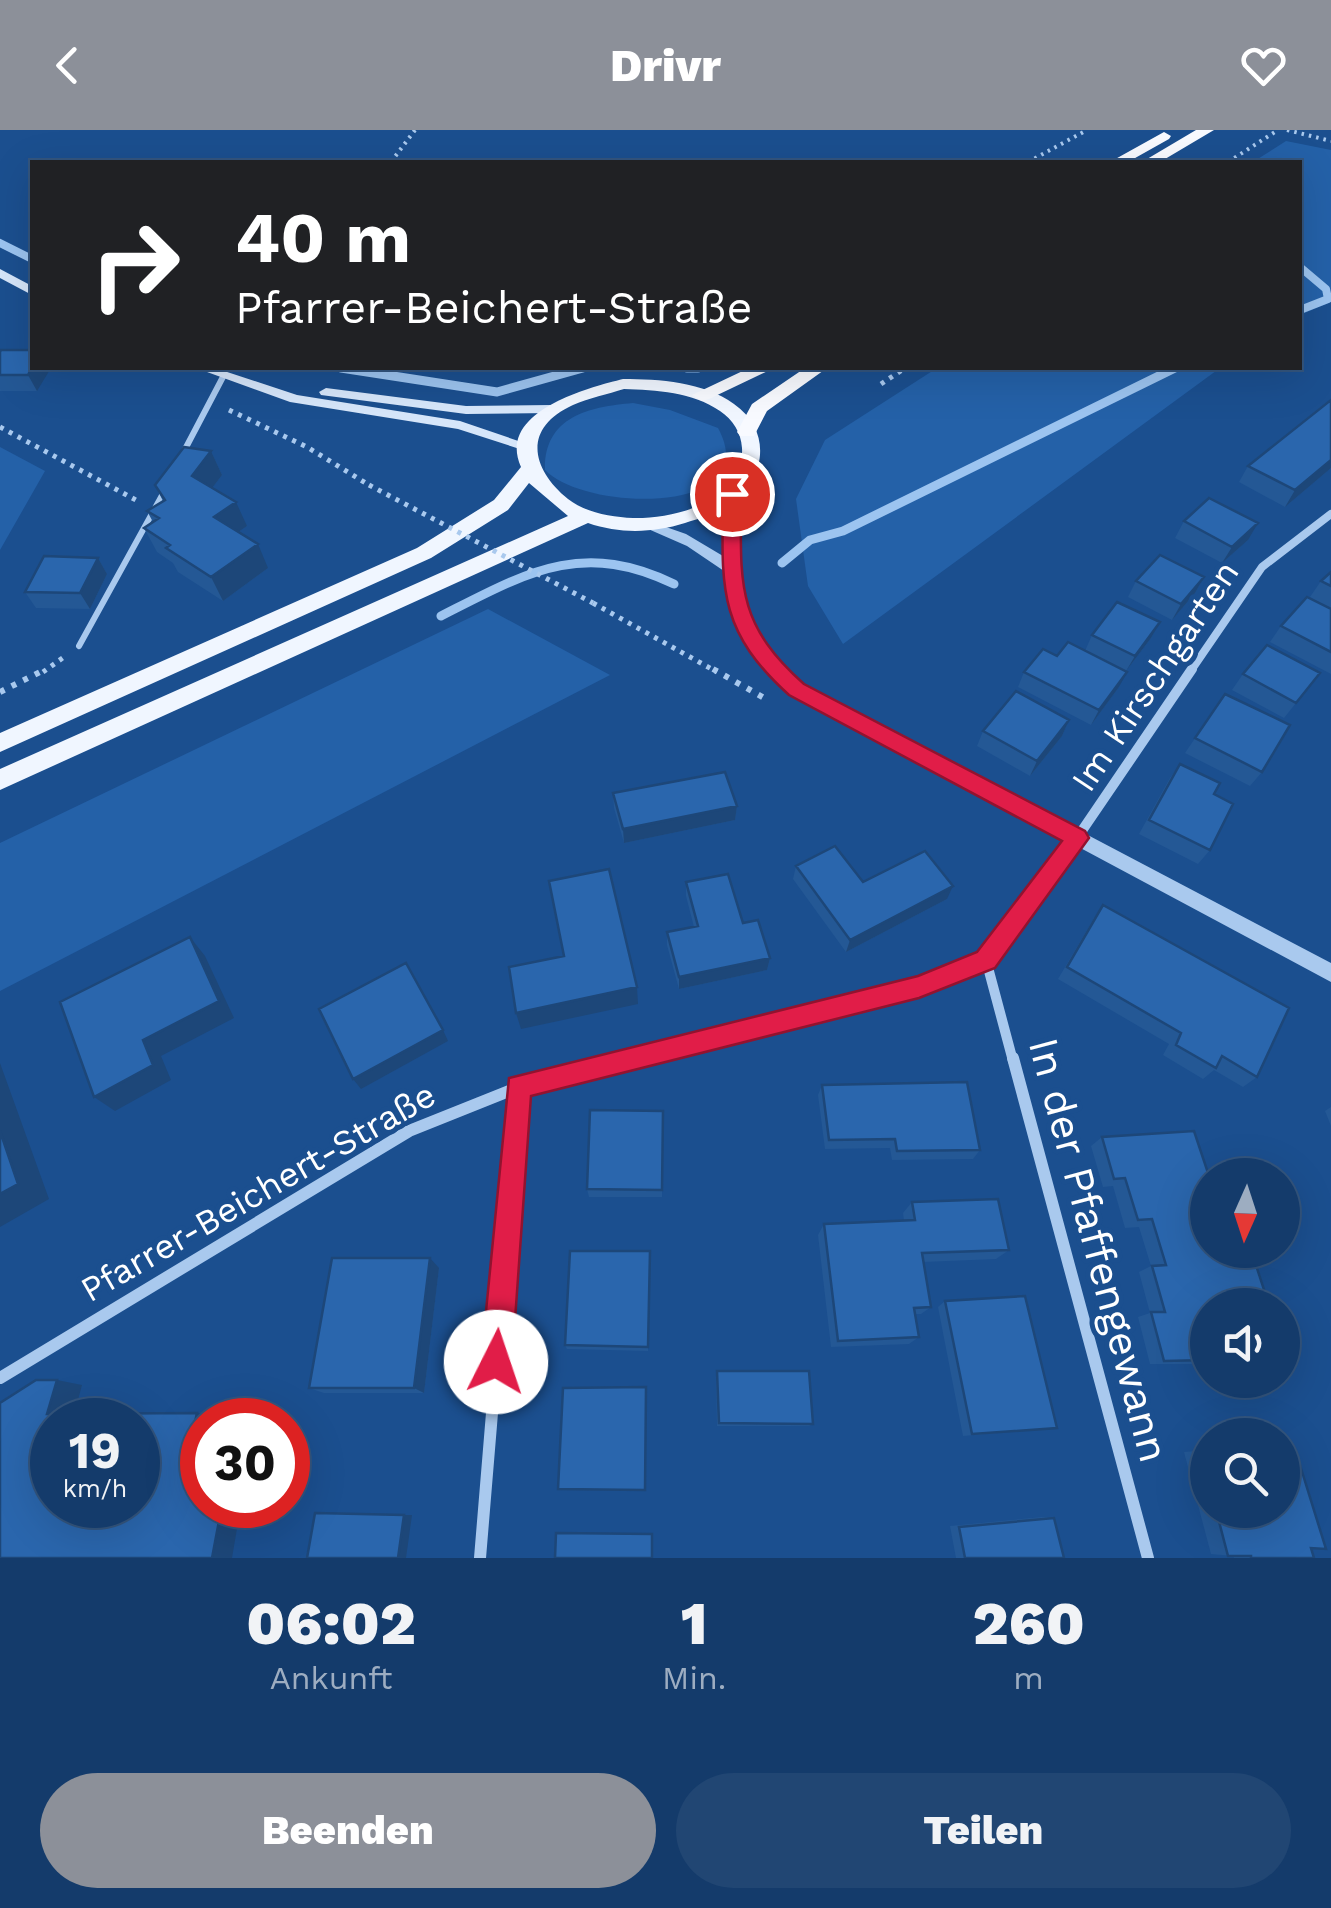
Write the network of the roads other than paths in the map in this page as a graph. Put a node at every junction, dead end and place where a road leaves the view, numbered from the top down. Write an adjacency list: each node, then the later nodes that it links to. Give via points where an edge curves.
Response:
1 (1143, 130): 4 (highway)
2 (1174, 130): 5 (highway)
3 (1207, 130): 6 (highway)
4 (1099, 160)
5 (1122, 160)
6 (1154, 160)
7 (0, 273): 8 (main road)
8 (30, 290)
9 (208, 370): 12 (main road)
10 (759, 370): 13 (highway)
11 (814, 370): 15 (highway, via 759,408)
12 (224, 375): 14 (main road, via 428,407); 16 (main road, via 295,399 460,425); 17 (lane)
13 (702, 394): 14 (main road, via 623,384); 15 (main road)
14 (552, 409): 16 (main road)
15 (747, 432): 20 (main road, via 751,464)
16 (526, 446): 18 (main road)
17 (178, 463)
18 (528, 471): 22 (main road, via 547,497); 26 (main road, via 500,505 424,554)
19 (170, 478): 25 (lane)
20 (732, 494): 23 (main road, via 686,519); 24 (street)
21 (1331, 514): 28 (street, Im Kirschgarten, via 1262,568)
22 (583, 517): 23 (main road); 27 (main road)
23 (646, 525): 24 (street, via 675,532)
24 (732, 570): 28 (street, via 749,638 796,690)
25 (79, 646)
26 (0, 743)
27 (0, 780)
28 (1077, 838): 29 (street); 30 (street)
29 (986, 960): 31 (street, Pfarrer-Beichert-Straße, via 919,987); 34 (street, In der Pfaffengewann)
30 (1331, 973)
31 (519, 1087): 32 (street, Pfarrer-Beichert-Straße, via 409,1132); 33 (street)
32 (0, 1378)
33 (480, 1558)
34 (1148, 1558)

